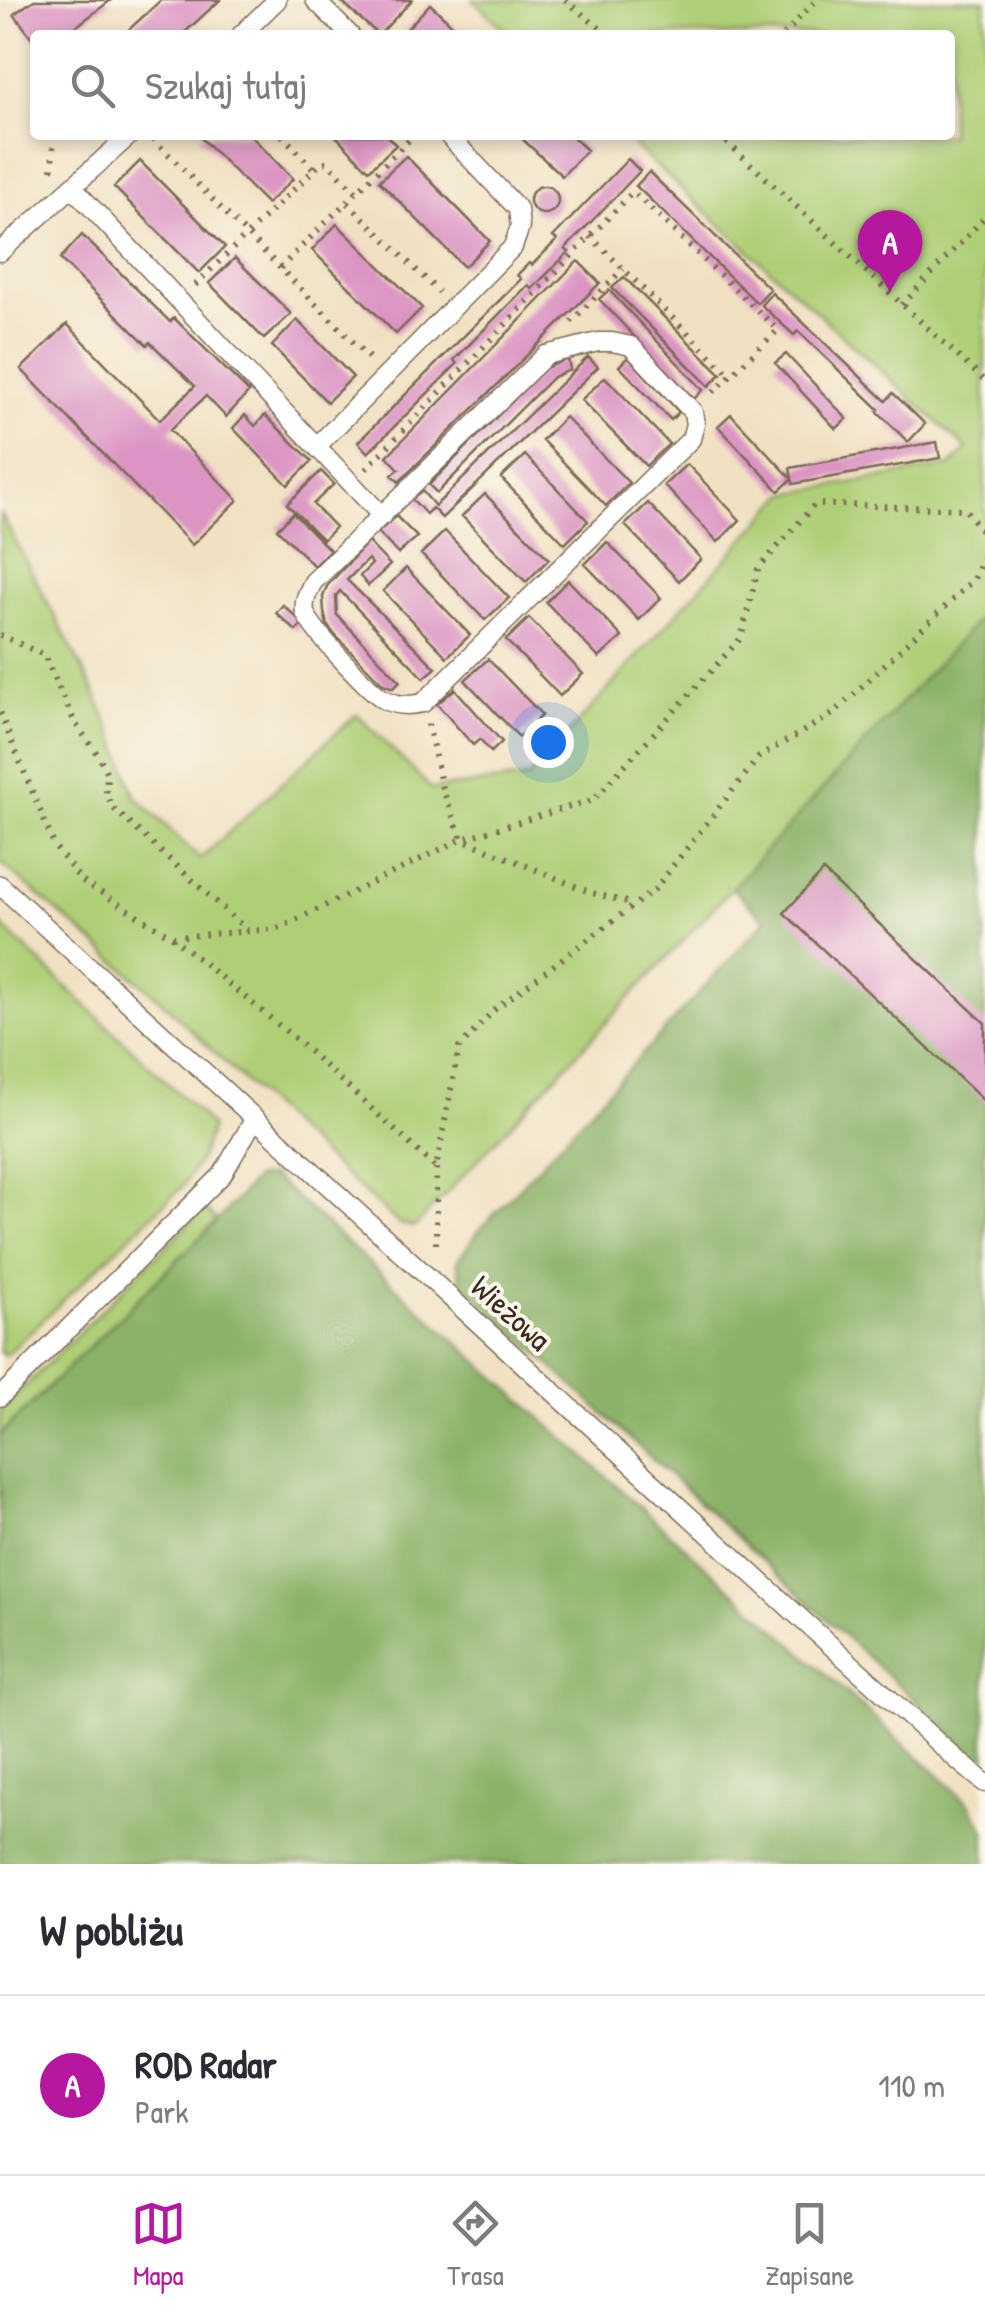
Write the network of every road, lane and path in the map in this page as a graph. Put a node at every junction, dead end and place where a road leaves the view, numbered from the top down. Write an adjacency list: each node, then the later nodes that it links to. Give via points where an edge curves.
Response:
1 (278, 0): 5 (lane)
2 (315, 0): 6 (lane)
3 (566, 0): 7 (path)
4 (816, 0): 8 (path)
5 (247, 30)
6 (345, 30)
7 (602, 30)
8 (789, 30)
9 (124, 140): 16 (lane)
10 (153, 140): 20 (path)
11 (287, 140): 15 (path)
12 (409, 140): 17 (path)
13 (453, 140): 27 (lane, via 518,209 520,226 513,247)
14 (724, 140): 26 (path)
15 (314, 169): 17 (path, via 327,162); 20 (path)
16 (72, 186): 22 (lane); 25 (lane)
17 (357, 193): 18 (path)
18 (348, 202): 23 (path); 27 (path)
19 (985, 216): 26 (path)
20 (247, 235): 23 (path); 25 (path)
21 (590, 236): 24 (path); 30 (path, via 633,192 778,330); 34 (path)
22 (0, 252)
23 (280, 268): 29 (path)
24 (623, 270): 28 (path); 30 (path)
25 (180, 300): 33 (lane)
26 (902, 305): 31 (path)
27 (454, 307): 29 (lane)
28 (546, 355): 32 (lane, via 598,342 631,346); 35 (lane)
29 (386, 376): 33 (lane)
30 (731, 376): 32 (path)
31 (985, 381)
32 (693, 412): 39 (lane, via 690,439)
33 (318, 445): 34 (lane)
34 (353, 482): 35 (lane)
35 (382, 516): 39 (lane, via 313,582 305,614 382,699)
36 (985, 536): 41 (path, via 966,508 815,504 758,569 740,638 593,800)
37 (985, 553): 43 (path, via 974,579 833,714 758,756 654,890)
38 (0, 635): 44 (path, via 44,655 108,774 112,808)
39 (423, 703): 41 (path, via 442,788)
40 (0, 712): 45 (path, via 55,848 81,880)
41 (462, 839): 43 (path); 44 (path, via 277,928)
42 (0, 884): 46 (lane, Wieżowa)
43 (634, 904): 47 (path, via 494,1010 459,1048)
44 (248, 931): 45 (path)
45 (172, 937): 47 (path)
46 (254, 1118): 48 (lane, Wieżowa); 49 (lane, via 222,1175)
47 (436, 1168): 48 (path)
48 (436, 1285): 50 (lane, Wieżowa)
49 (0, 1397)
50 (985, 1782)

